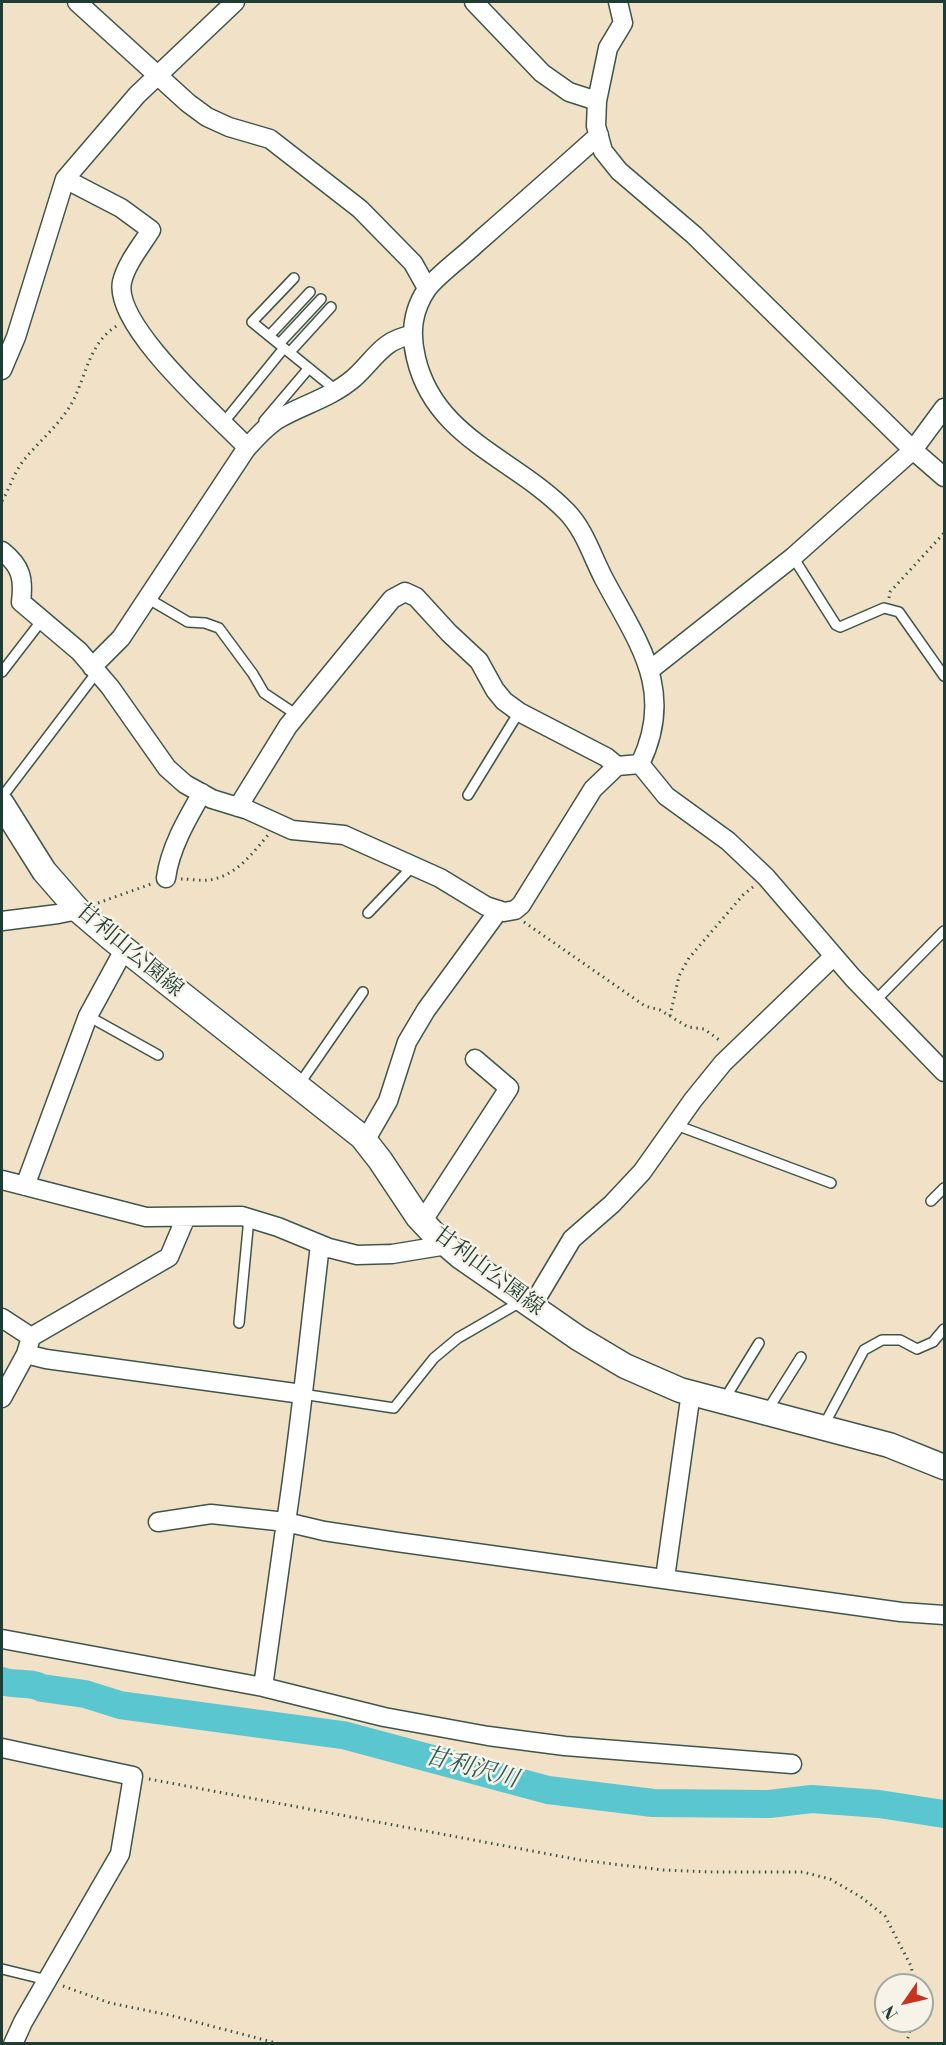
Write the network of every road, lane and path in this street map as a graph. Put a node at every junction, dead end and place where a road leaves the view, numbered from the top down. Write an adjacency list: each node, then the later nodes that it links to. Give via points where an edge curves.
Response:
1 (77, 2): 5 (street)
2 (235, 2): 5 (street)
3 (474, 2): 6 (street, via 542,73 570,92)
4 (618, 2): 6 (street, via 623,22 608,48)
5 (159, 74): 8 (street); 10 (street, via 207,117 270,139 360,209 413,263)
6 (597, 101): 7 (street)
7 (599, 135): 10 (street); 24 (street, via 603,151 619,171 694,235)
8 (65, 179): 14 (street, via 121,208 151,230 121,284); 19 (street)
9 (294, 278): 16 (lane, via 252,322)
10 (427, 288): 15 (street, via 411,326)
11 (310, 292): 16 (lane)
12 (321, 299): 17 (lane)
13 (331, 307): 17 (lane)
14 (131, 317): 22 (street, via 145,341); 26 (path, via 114,327 90,354 74,400 23,461)
15 (412, 335): 20 (street, via 389,343); 34 (street, via 420,374 431,398 452,423 479,447 547,494 583,532)
16 (269, 336): 17 (lane)
17 (284, 348): 18 (lane); 22 (lane)
18 (309, 368): 20 (lane); 23 (lane)
19 (2, 370)
20 (337, 391): 23 (street, via 279,419)
21 (945, 408): 24 (street)
22 (224, 423): 23 (street)
23 (245, 447): 30 (street)
24 (913, 450): 25 (street); 29 (street)
25 (945, 477)
26 (2, 501)
27 (945, 533): 31 (path, via 890,592)
28 (2, 551): 32 (street, via 18,567 23,585 21,602)
29 (793, 557): 31 (lane, via 836,625 840,627); 34 (street)
30 (147, 598): 33 (street, via 122,638); 38 (lane, via 188,622 219,628 264,693)
31 (888, 609): 36 (lane, via 899,612)
32 (42, 620): 33 (street); 35 (lane)
33 (95, 669): 41 (street, via 167,768); 43 (lane)
34 (650, 670): 39 (street, via 656,709)
35 (2, 672)
36 (945, 676)
37 (519, 712): 38 (street, via 495,690 479,661 416,597 405,592 392,598); 40 (street); 42 (lane)
38 (297, 715): 45 (street)
39 (640, 764): 40 (street); 47 (street, via 666,796 728,841)
40 (617, 766): 50 (street, via 593,789 521,905)
41 (202, 793): 45 (street); 48 (street, via 187,819)
42 (468, 795)
43 (2, 797)
44 (2, 804): 49 (main road, 甘利山公園線, via 44,871)
45 (238, 807): 46 (street, via 292,830 344,835)
46 (412, 867): 50 (street, via 440,878 486,906); 51 (lane)
47 (766, 877): 55 (street); 59 (path, via 743,895 689,958 679,976)
48 (166, 878)
49 (78, 910): 52 (street); 54 (main road, 甘利山公園線)
50 (507, 910): 59 (path, via 645,1006); 66 (street, via 426,1010 407,1042 388,1101)
51 (368, 913)
52 (2, 921)
53 (945, 931): 57 (lane)
54 (126, 951): 58 (street); 64 (main road, 甘利山公園線)
55 (834, 956): 57 (street); 60 (street)
56 (363, 992): 64 (lane)
57 (875, 1001): 63 (street)
58 (88, 1016): 61 (lane); 69 (street)
59 (670, 1016): 60 (path, via 688,1027 704,1029)
60 (735, 1051): 65 (street)
61 (158, 1055)
62 (475, 1059): 74 (street, via 509,1088)
63 (945, 1072)
64 (298, 1086): 66 (main road, 甘利山公園線)
65 (676, 1125): 68 (lane); 77 (street, via 642,1172 572,1239)
66 (365, 1141): 74 (main road, 甘利山公園線)
67 (2, 1180): 69 (street)
68 (831, 1183)
69 (25, 1186): 72 (street, via 146,1217)
70 (945, 1188): 71 (lane)
71 (932, 1201)
72 (186, 1217): 73 (street); 82 (street, via 169,1257)
73 (249, 1218): 75 (street); 79 (lane)
74 (422, 1222): 76 (main road, 甘利山公園線)
75 (320, 1245): 76 (street, via 357,1255); 85 (street)
76 (447, 1245): 77 (main road, 甘利山公園線)
77 (528, 1303): 84 (main road, 甘利山公園線, via 625,1366); 85 (lane, via 458,1338 434,1358 394,1408)
78 (2, 1318): 82 (street)
79 (239, 1323)
80 (945, 1329): 89 (lane, via 933,1342 917,1349 900,1340 882,1340 864,1350)
81 (759, 1343): 87 (lane)
82 (28, 1346): 85 (street, via 46,1359); 86 (street)
83 (801, 1357): 88 (lane)
84 (691, 1392): 87 (main road, 甘利山公園線); 93 (street)
85 (302, 1394): 92 (street)
86 (2, 1398)
87 (723, 1400): 88 (main road, 甘利山公園線)
88 (765, 1412): 89 (main road, 甘利山公園線)
89 (822, 1428): 90 (main road, 甘利山公園線, via 890,1445)
90 (945, 1467)
91 (158, 1522): 92 (street, via 211,1514)
92 (286, 1522): 93 (street, via 397,1542); 96 (street)
93 (665, 1578): 94 (street)
94 (945, 1615)
95 (2, 1639): 96 (street)
96 (263, 1687): 98 (street, via 384,1717 488,1736)
97 (2, 1748): 99 (street)
98 (792, 1764)
99 (133, 1776): 101 (path, via 580,1860 673,1870 803,1872 830,1879 885,1916); 102 (street, via 120,1854)
100 (2, 1969): 102 (lane)
101 (912, 1973)
102 (47, 1980): 103 (street); 104 (path, via 110,2003)
103 (14, 2043)
104 (280, 2043)

